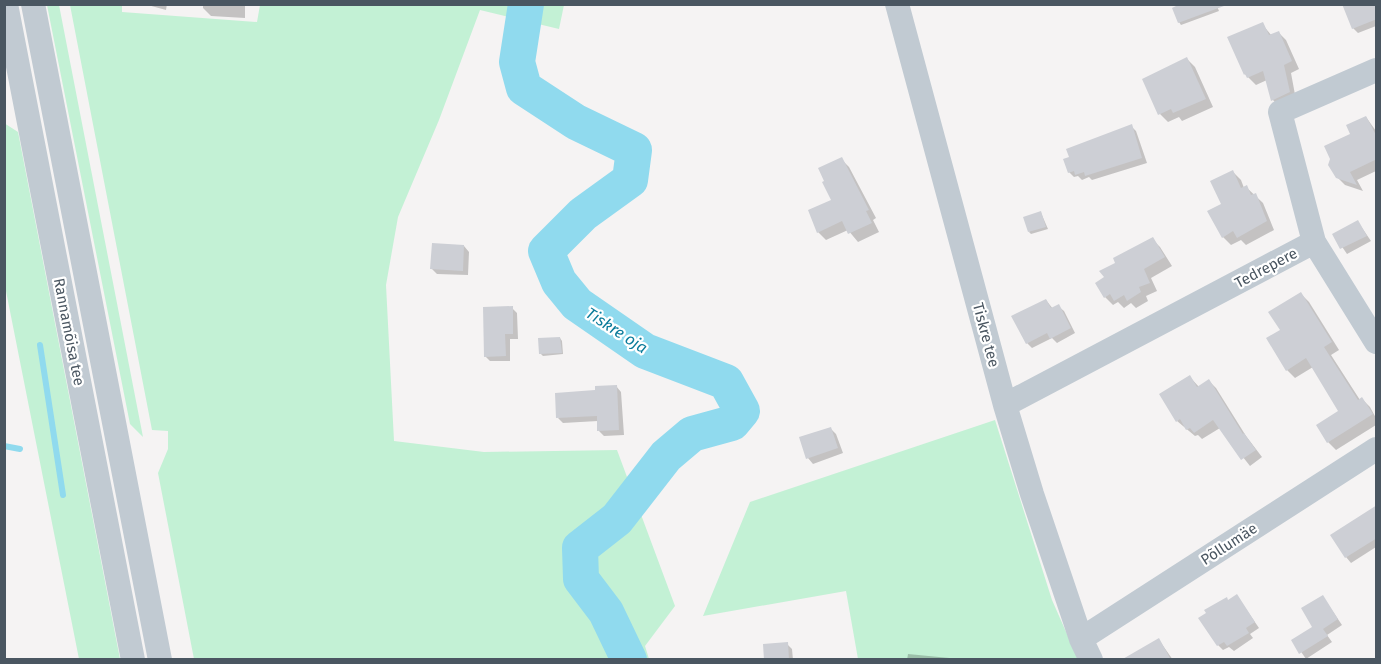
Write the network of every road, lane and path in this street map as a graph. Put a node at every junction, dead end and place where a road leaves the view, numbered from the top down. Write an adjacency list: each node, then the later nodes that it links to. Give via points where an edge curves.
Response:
1 (6, 4): 10 (street, Rannamõisa tee)
2 (33, 4): 11 (street, Rannamõisa tee)
3 (897, 4): 7 (street, Tiskre tee)
4 (1377, 70): 5 (street, Tedrepere, via 1280,112)
5 (1314, 242): 6 (street); 7 (street, Tedrepere)
6 (1377, 342)
7 (1005, 405): 9 (street, Tiskre tee)
8 (1377, 448): 9 (street, Põllumäe)
9 (1086, 649)
10 (133, 660)
11 (159, 660)

